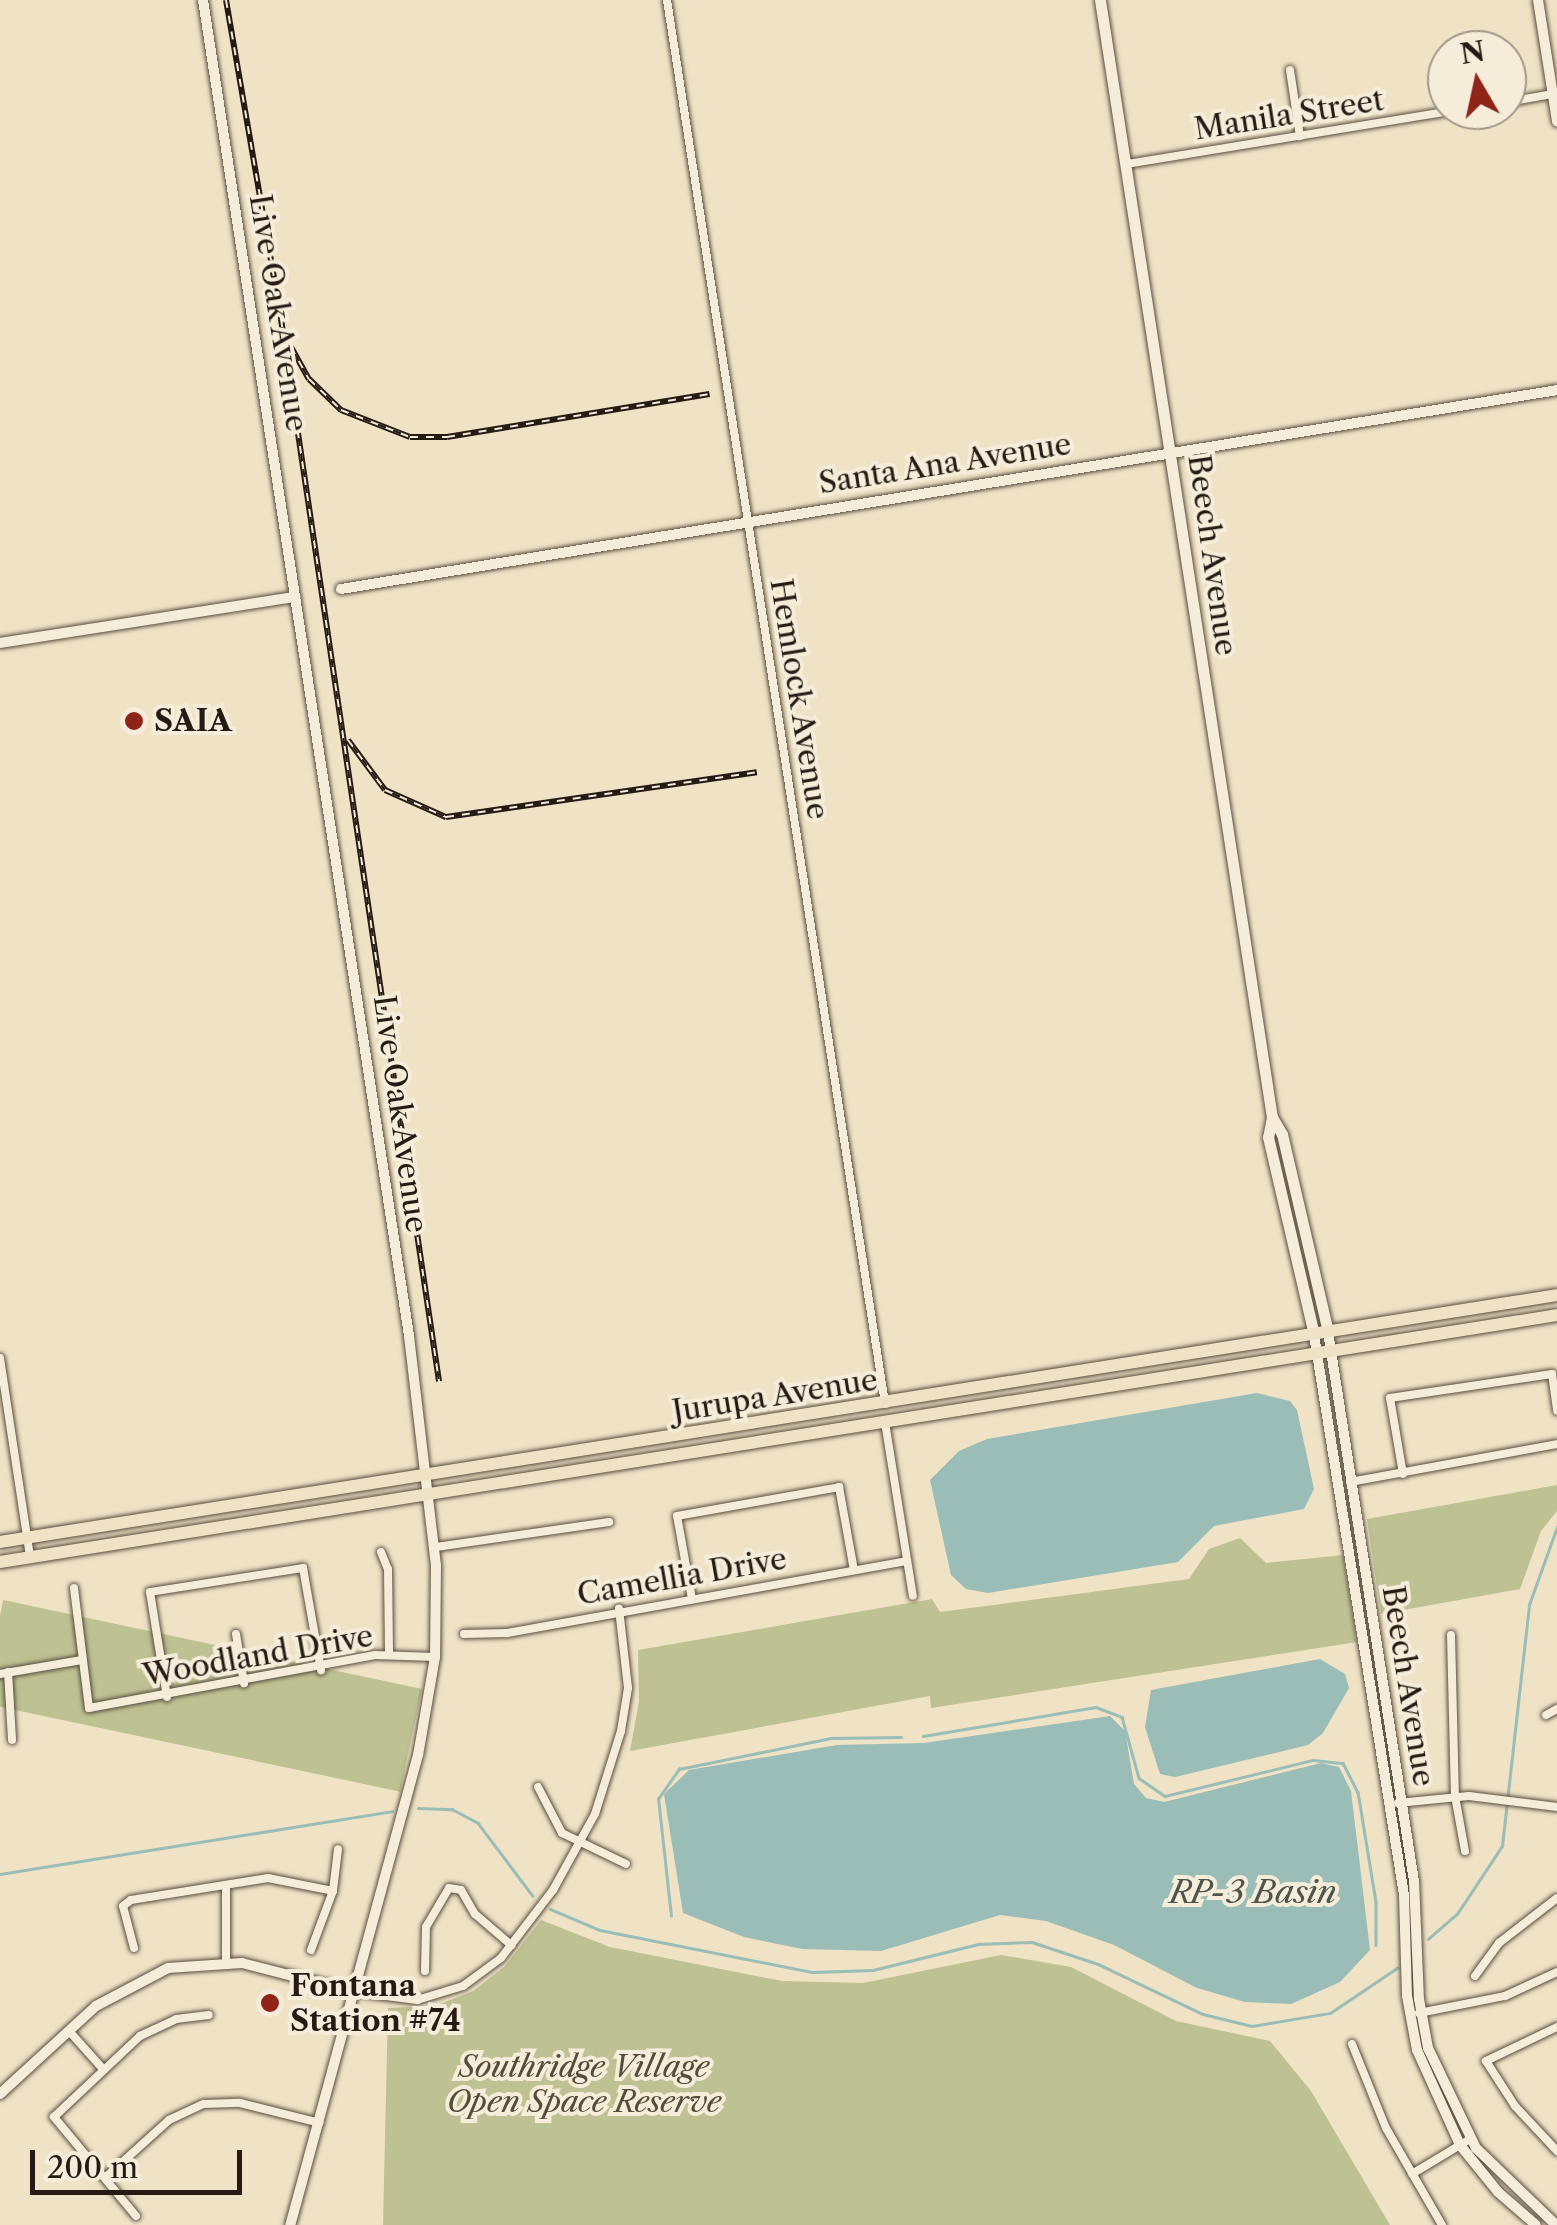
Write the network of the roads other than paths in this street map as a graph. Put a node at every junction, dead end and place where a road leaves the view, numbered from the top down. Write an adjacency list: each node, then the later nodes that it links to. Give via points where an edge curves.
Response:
1 (203, 0): 16 (street, Live Oak Avenue)
2 (667, 0): 14 (street, Hemlock Avenue)
3 (1100, 0): 11 (main road, Beech Avenue)
4 (1538, 0): 6 (street)
5 (1290, 70): 10 (street)
6 (1553, 94): 7 (street); 9 (street)
7 (1527, 99)
8 (1427, 115): 10 (street, Manila Street)
9 (1557, 122)
10 (1300, 136): 11 (street, Manila Street)
11 (1127, 164): 13 (main road, Beech Avenue)
12 (1557, 390): 13 (street, Santa Ana Avenue)
13 (1172, 452): 14 (street, Santa Ana Avenue); 20 (main road, Beech Avenue, via 1272,1117 1282,1134)
14 (749, 522): 15 (street, Santa Ana Avenue); 23 (street, Hemlock Avenue)
15 (341, 589)
16 (296, 597): 17 (street); 28 (street, Live Oak Avenue)
17 (0, 643)
18 (1557, 1295): 20 (main road, Jurupa Avenue)
19 (1557, 1315): 21 (main road, Jurupa Avenue)
20 (1321, 1334): 21 (street, Beech Avenue); 23 (main road, Jurupa Avenue)
21 (1324, 1353): 25 (main road, Jurupa Avenue); 29 (street, Beech Avenue); 59 (street, Beech Avenue)
22 (0, 1358): 32 (street)
23 (884, 1404): 28 (main road, Jurupa Avenue)
24 (1557, 1411): 27 (street, via 1552,1374 1390,1398)
25 (886, 1422): 30 (main road, Jurupa Avenue); 37 (street)
26 (1557, 1444): 27 (street)
27 (1403, 1474): 29 (street)
28 (426, 1475): 30 (street, Live Oak Avenue); 32 (main road, Jurupa Avenue)
29 (1350, 1482): 59 (street, Beech Avenue)
30 (429, 1494): 34 (street, Live Oak Avenue); 36 (main road, Jurupa Avenue)
31 (608, 1522): 34 (street)
32 (27, 1538): 33 (main road, Jurupa Avenue); 36 (street)
33 (0, 1542)
34 (436, 1547): 48 (street, Live Oak Avenue)
35 (381, 1552): 47 (street, via 388,1569)
36 (30, 1558): 38 (main road, Jurupa Avenue)
37 (908, 1561): 39 (street, Camellia Drive); 41 (street)
38 (0, 1562)
39 (854, 1570): 42 (street, Camellia Drive); 42 (street, via 839,1487 677,1516)
40 (74, 1588): 49 (street)
41 (913, 1596)
42 (692, 1599): 43 (street, Camellia Drive)
43 (619, 1608): 45 (street, Camellia Drive, via 507,1633); 61 (street, via 626,1708 606,1784)
44 (236, 1634): 52 (street)
45 (464, 1634)
46 (1452, 1635): 58 (street)
47 (389, 1654): 48 (street, Woodland Drive); 50 (street, Woodland Drive)
48 (435, 1656): 75 (street, Live Oak Avenue, via 410,1788)
49 (82, 1660): 51 (street); 53 (street, Woodland Drive, via 89,1708)
50 (320, 1670): 52 (street, Woodland Drive); 53 (street, via 303,1568 150,1592)
51 (4, 1673): 56 (street)
52 (244, 1683): 53 (street, Woodland Drive)
53 (167, 1696)
54 (1557, 1709): 55 (street)
55 (1546, 1714)
56 (12, 1740)
57 (538, 1787): 61 (street, via 553,1823)
58 (1455, 1796): 59 (street); 60 (street); 63 (street)
59 (1396, 1804): 76 (street, Beech Avenue)
60 (1557, 1807)
61 (580, 1845): 64 (street); 68 (street)
62 (338, 1848): 66 (street)
63 (1465, 1851)
64 (626, 1864)
65 (226, 1885): 66 (street, via 278,1878); 69 (street, via 123,1906); 71 (street)
66 (334, 1892): 70 (street)
67 (1557, 1898): 74 (street, via 1499,1943)
68 (511, 1946): 72 (street, via 475,1914 461,1890 449,1888 428,1919); 75 (street, via 488,1971 445,1994 402,2001)
69 (134, 1948)
70 (311, 1950)
71 (226, 1961): 75 (street); 78 (street, via 183,1964 140,1978)
72 (425, 1971)
73 (1557, 1972): 76 (street, via 1496,1999)
74 (1475, 1976)
75 (354, 1992): 83 (street, Live Oak Avenue)
76 (1415, 2013): 84 (street, Beech Avenue, via 1426,2079)
77 (209, 2015): 81 (street, via 158,2026)
78 (69, 2030): 81 (street); 82 (street)
79 (1556, 2030): 85 (street, via 1486,2061 1515,2106)
80 (1352, 2044): 86 (street)
81 (102, 2069): 87 (street, via 54,2117)
82 (0, 2094)
83 (320, 2123): 87 (street, via 240,2102 204,2104 169,2120); 89 (street, Live Oak Avenue)
84 (1465, 2142): 86 (street); 91 (street, Beech Avenue); 92 (street, Beech Avenue)
85 (1557, 2150)
86 (1412, 2174): 90 (street)
87 (106, 2176): 88 (street)
88 (136, 2216)
89 (290, 2225)
90 (1442, 2225)
91 (1536, 2225)
92 (1556, 2225)

